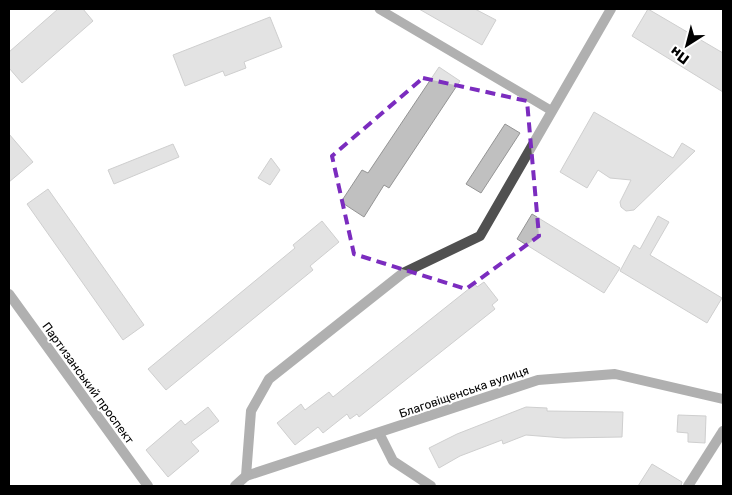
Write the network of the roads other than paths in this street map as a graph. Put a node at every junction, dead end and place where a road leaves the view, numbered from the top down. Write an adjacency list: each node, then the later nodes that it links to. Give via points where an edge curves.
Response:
1 (379, 9): 3 (lane)
2 (611, 9): 3 (street)
3 (552, 111): 8 (street, via 480,236 403,273 269,379 251,410)
4 (9, 294): 9 (street, Партизанський проспект)
5 (723, 398): 7 (street, Благовіщенська вулиця, via 615,374 538,380)
6 (723, 432): 12 (street)
7 (380, 433): 8 (street, Благовіщенська вулиця); 11 (street, via 393,461)
8 (246, 476): 10 (street)
9 (148, 486)
10 (235, 486)
11 (431, 486)
12 (688, 486)

